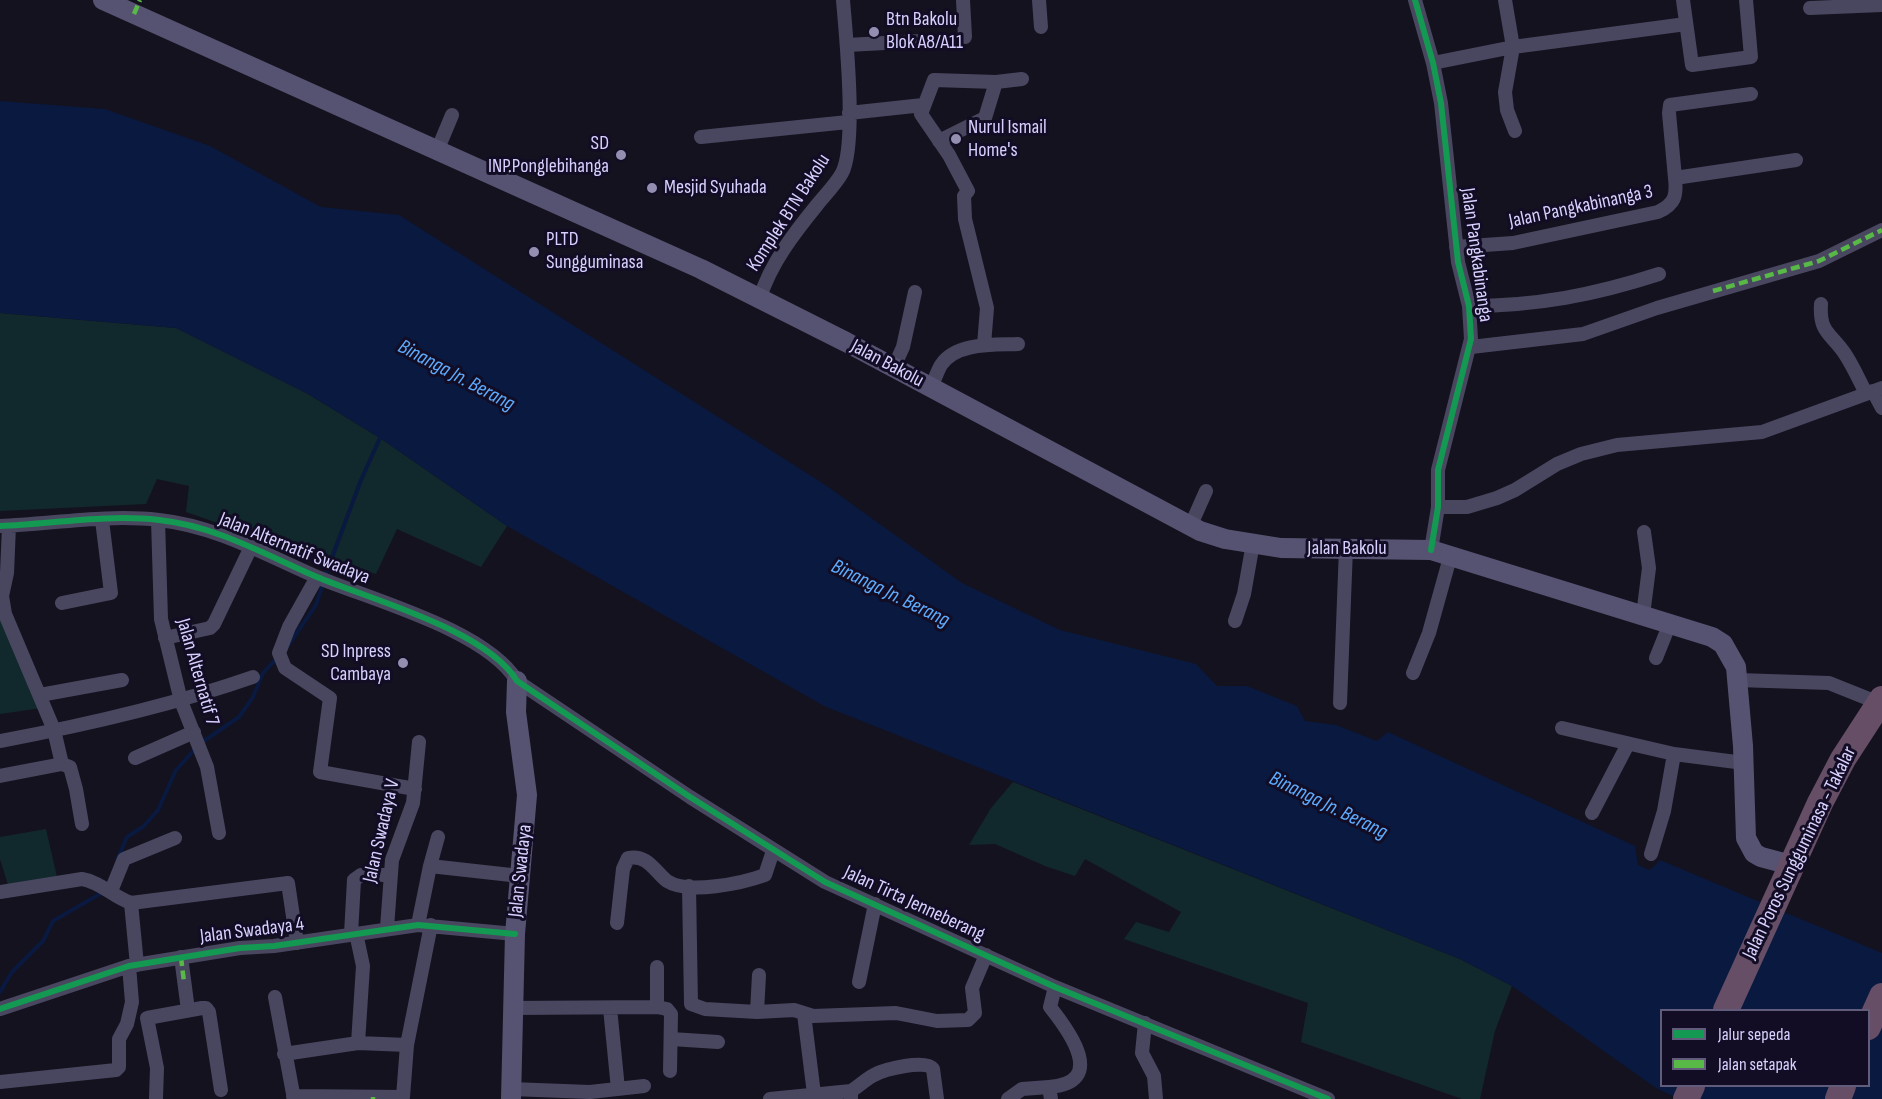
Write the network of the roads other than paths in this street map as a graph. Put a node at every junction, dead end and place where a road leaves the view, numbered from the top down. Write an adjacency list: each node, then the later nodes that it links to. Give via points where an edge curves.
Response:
1 (103, 0): 10 (main road, Jalan Bakolu)
2 (843, 0): 16 (street, Komplek BTN Bakolu)
3 (963, 0): 14 (street)
4 (1039, 0): 13 (street)
5 (1415, 0): 18 (street, Jalan Pangkabinanga)
6 (1505, 0): 17 (street)
7 (1683, 0): 12 (street)
8 (1746, 0): 12 (street, via 1751,57 1692,65)
9 (1882, 5): 11 (street)
10 (137, 8): 28 (main road, Jalan Bakolu)
11 (1810, 8)
12 (1686, 24): 17 (street)
13 (1041, 27)
14 (965, 37)
15 (922, 41): 16 (street)
16 (847, 45): 24 (street, Komplek BTN Bakolu)
17 (1513, 47): 18 (street); 25 (street, via 1505,92)
18 (1433, 63): 32 (street, Jalan Pangkabinanga)
19 (1022, 79): 20 (street)
20 (996, 82): 22 (street, via 934,80); 27 (street, via 985,118)
21 (1751, 94): 30 (street, via 1670,105)
22 (923, 105): 24 (street); 27 (street, via 921,114)
23 (452, 115): 28 (street)
24 (849, 118): 26 (street); 35 (street, Komplek BTN Bakolu, via 848,151 841,174 777,262)
25 (1515, 131)
26 (701, 137)
27 (939, 141): 39 (street, via 968,191 964,196 965,219 987,308)
28 (439, 146): 35 (main road, Jalan Bakolu)
29 (1796, 160): 30 (street, Jalan Pangkabinanga 3)
30 (1675, 178): 32 (street, Jalan Pangkabinanga 3, via 1675,199 1658,212 1513,243)
31 (1882, 230): 40 (street, via 1819,261 1583,334)
32 (1456, 247): 37 (street, Jalan Pangkabinanga)
33 (1659, 274): 37 (street, via 1557,301)
34 (915, 292): 41 (street, via 903,347)
35 (760, 298): 41 (main road, Jalan Bakolu)
36 (1821, 304): 43 (street, via 1824,331)
37 (1469, 306): 40 (street, Jalan Pangkabinanga)
38 (1018, 344): 39 (street)
39 (984, 345): 42 (street, via 946,360)
40 (1471, 347): 46 (street, Jalan Pangkabinanga, via 1442,450)
41 (894, 367): 42 (main road, Jalan Bakolu)
42 (931, 388): 49 (main road, Jalan Bakolu)
43 (1874, 390): 44 (street); 46 (street, via 1762,432 1617,445 1581,454 1497,498 1467,507)
44 (1882, 408)
45 (1206, 490): 49 (street)
46 (1438, 507): 52 (street, Jalan Pangkabinanga)
47 (102, 520): 48 (street, Jalan Alternatif Swadaya); 50 (street, Jalan Alternatif Swadaya); 58 (street, via 111,593)
48 (158, 520): 54 (street, Jalan Alternatif Swadaya, via 216,533); 62 (street, Jalan Alternatif 7, via 159,597)
49 (1192, 520): 53 (main road, Jalan Bakolu, via 1212,535)
50 (4, 526): 69 (street, via 7,573 2,602 13,637)
51 (1644, 532): 59 (street, via 1649,568)
52 (1433, 542): 55 (main road, Jalan Bakolu); 56 (main road, Jalan Bakolu)
53 (1252, 543): 55 (main road, Jalan Bakolu, via 1281,548); 60 (street, via 1244,594)
54 (251, 547): 57 (street, Jalan Alternatif Swadaya); 62 (street, via 214,624)
55 (1346, 548): 72 (street)
56 (1451, 554): 59 (main road, Jalan Bakolu); 64 (street, via 1429,633)
57 (317, 577): 68 (street, Jalan Alternatif Swadaya, via 434,622 507,666); 84 (street, via 279,653 285,668 330,698 320,772)
58 (62, 603)
59 (1645, 609): 61 (main road, Jalan Bakolu)
60 (1235, 621)
61 (1670, 623): 63 (street); 67 (main road, Jalan Bakolu, via 1723,644)
62 (165, 638): 70 (street, Jalan Alternatif 7)
63 (1656, 658)
64 (1413, 673)
65 (252, 677): 70 (street)
66 (122, 680): 69 (street)
67 (1743, 680): 71 (street, via 1828,683); 81 (main road, Jalan Bakolu)
68 (517, 681): 90 (street, Jalan Tirta Jenneberang); 95 (main road, Jalan Swadaya, via 519,744 527,795)
69 (40, 695): 74 (street)
70 (182, 701): 74 (street); 75 (street, Jalan Alternatif 7)
71 (1880, 701): 93 (highway, Jalan Poros Sungguminasa - Takalar, via 1842,759)
72 (1340, 703)
73 (1562, 728): 78 (street)
74 (54, 730): 76 (street); 82 (street)
75 (194, 732): 80 (street); 87 (street, Jalan Alternatif 7, via 207,767)
76 (0, 741)
77 (419, 742): 84 (street, Jalan Swadaya V)
78 (1628, 744): 79 (street); 85 (street)
79 (1674, 754): 81 (street); 91 (street, via 1664,811)
80 (135, 758)
81 (1744, 763): 93 (main road, Jalan Bakolu, via 1744,828 1749,847)
82 (62, 764): 83 (street); 86 (street, via 70,767 73,774)
83 (0, 776)
84 (415, 789): 94 (street, Jalan Swadaya V)
85 (1592, 813)
86 (82, 824)
87 (219, 833)
88 (438, 837): 92 (street)
89 (175, 838): 97 (street, via 124,859)
90 (773, 851): 96 (street, via 765,874 732,885); 100 (street, Jalan Tirta Jenneberang, via 825,882)
91 (1651, 854)
92 (430, 866): 95 (street); 102 (street)
93 (1788, 871): 120 (highway, Jalan Poros Sungguminasa - Takalar)
94 (389, 875): 103 (street, Jalan Swadaya V); 104 (street, via 361,875 354,880)
95 (520, 876): 105 (main road, Jalan Swadaya)
96 (689, 886): 101 (street, via 667,881 644,861 628,858 623,869); 122 (street, via 691,1004 705,1009)
97 (111, 891): 98 (street, via 89,880 72,879); 99 (street)
98 (0, 892)
99 (131, 903): 106 (street, via 288,883); 109 (street)
100 (875, 904): 107 (street, Jalan Tirta Jenneberang); 112 (street)
101 (617, 923)
102 (425, 925): 103 (street, Jalan Swadaya 4); 105 (street, Jalan Swadaya 4); 129 (street)
103 (387, 928): 104 (street, Jalan Swadaya 4)
104 (354, 933): 106 (street, Jalan Swadaya 4); 128 (street, via 363,966)
105 (515, 934): 117 (main road, Jalan Swadaya)
106 (297, 944): 108 (street, Jalan Swadaya 4)
107 (986, 955): 113 (street, Jalan Tirta Jenneberang); 123 (street, via 972,988 975,1013 968,1020 937,1021 896,1013)
108 (181, 957): 109 (street, Jalan Swadaya 4); 121 (street)
109 (133, 965): 119 (street, Jalan Swadaya 4); 132 (street, via 132,1002 119,1040 118,1068)
110 (657, 967): 116 (street)
111 (759, 975): 122 (street)
112 (859, 982)
113 (1056, 987): 124 (street, Jalan Tirta Jenneberang); 136 (street, via 1050,1007 1065,1026 1080,1062 1077,1077)
114 (1882, 996): 125 (highway)
115 (274, 997): 130 (street)
116 (657, 1007): 118 (street); 126 (street, via 671,1014)
117 (512, 1008): 118 (street); 137 (main road, Jalan Swadaya)
118 (610, 1008): 134 (street)
119 (0, 1009)
120 (1727, 1009)
121 (188, 1010): 135 (street, via 204,1008 209,1012); 140 (street, via 147,1018 158,1068)
122 (757, 1012): 123 (street, via 794,1010)
123 (804, 1014): 138 (street)
124 (1145, 1023): 146 (street, via 1143,1058 1154,1076); 147 (street, Jalan Tirta Jenneberang)
125 (1870, 1025)
126 (671, 1039): 127 (street); 131 (street)
127 (718, 1042)
128 (358, 1043): 129 (street); 130 (street)
129 (407, 1045): 142 (street)
130 (284, 1054): 141 (street)
131 (670, 1071)
132 (0, 1082)
133 (644, 1086): 134 (street)
134 (618, 1089): 137 (street)
135 (221, 1090)
136 (1050, 1093): 145 (street, via 1022,1089)
137 (511, 1094)
138 (814, 1094): 139 (street); 143 (street)
139 (851, 1095): 144 (street, via 873,1075 888,1069 925,1065 933,1070)
140 (156, 1098)
141 (293, 1098): 142 (street)
142 (407, 1098)
143 (770, 1099)
144 (937, 1099)
145 (1008, 1099)
146 (1156, 1099)
147 (1328, 1099)

